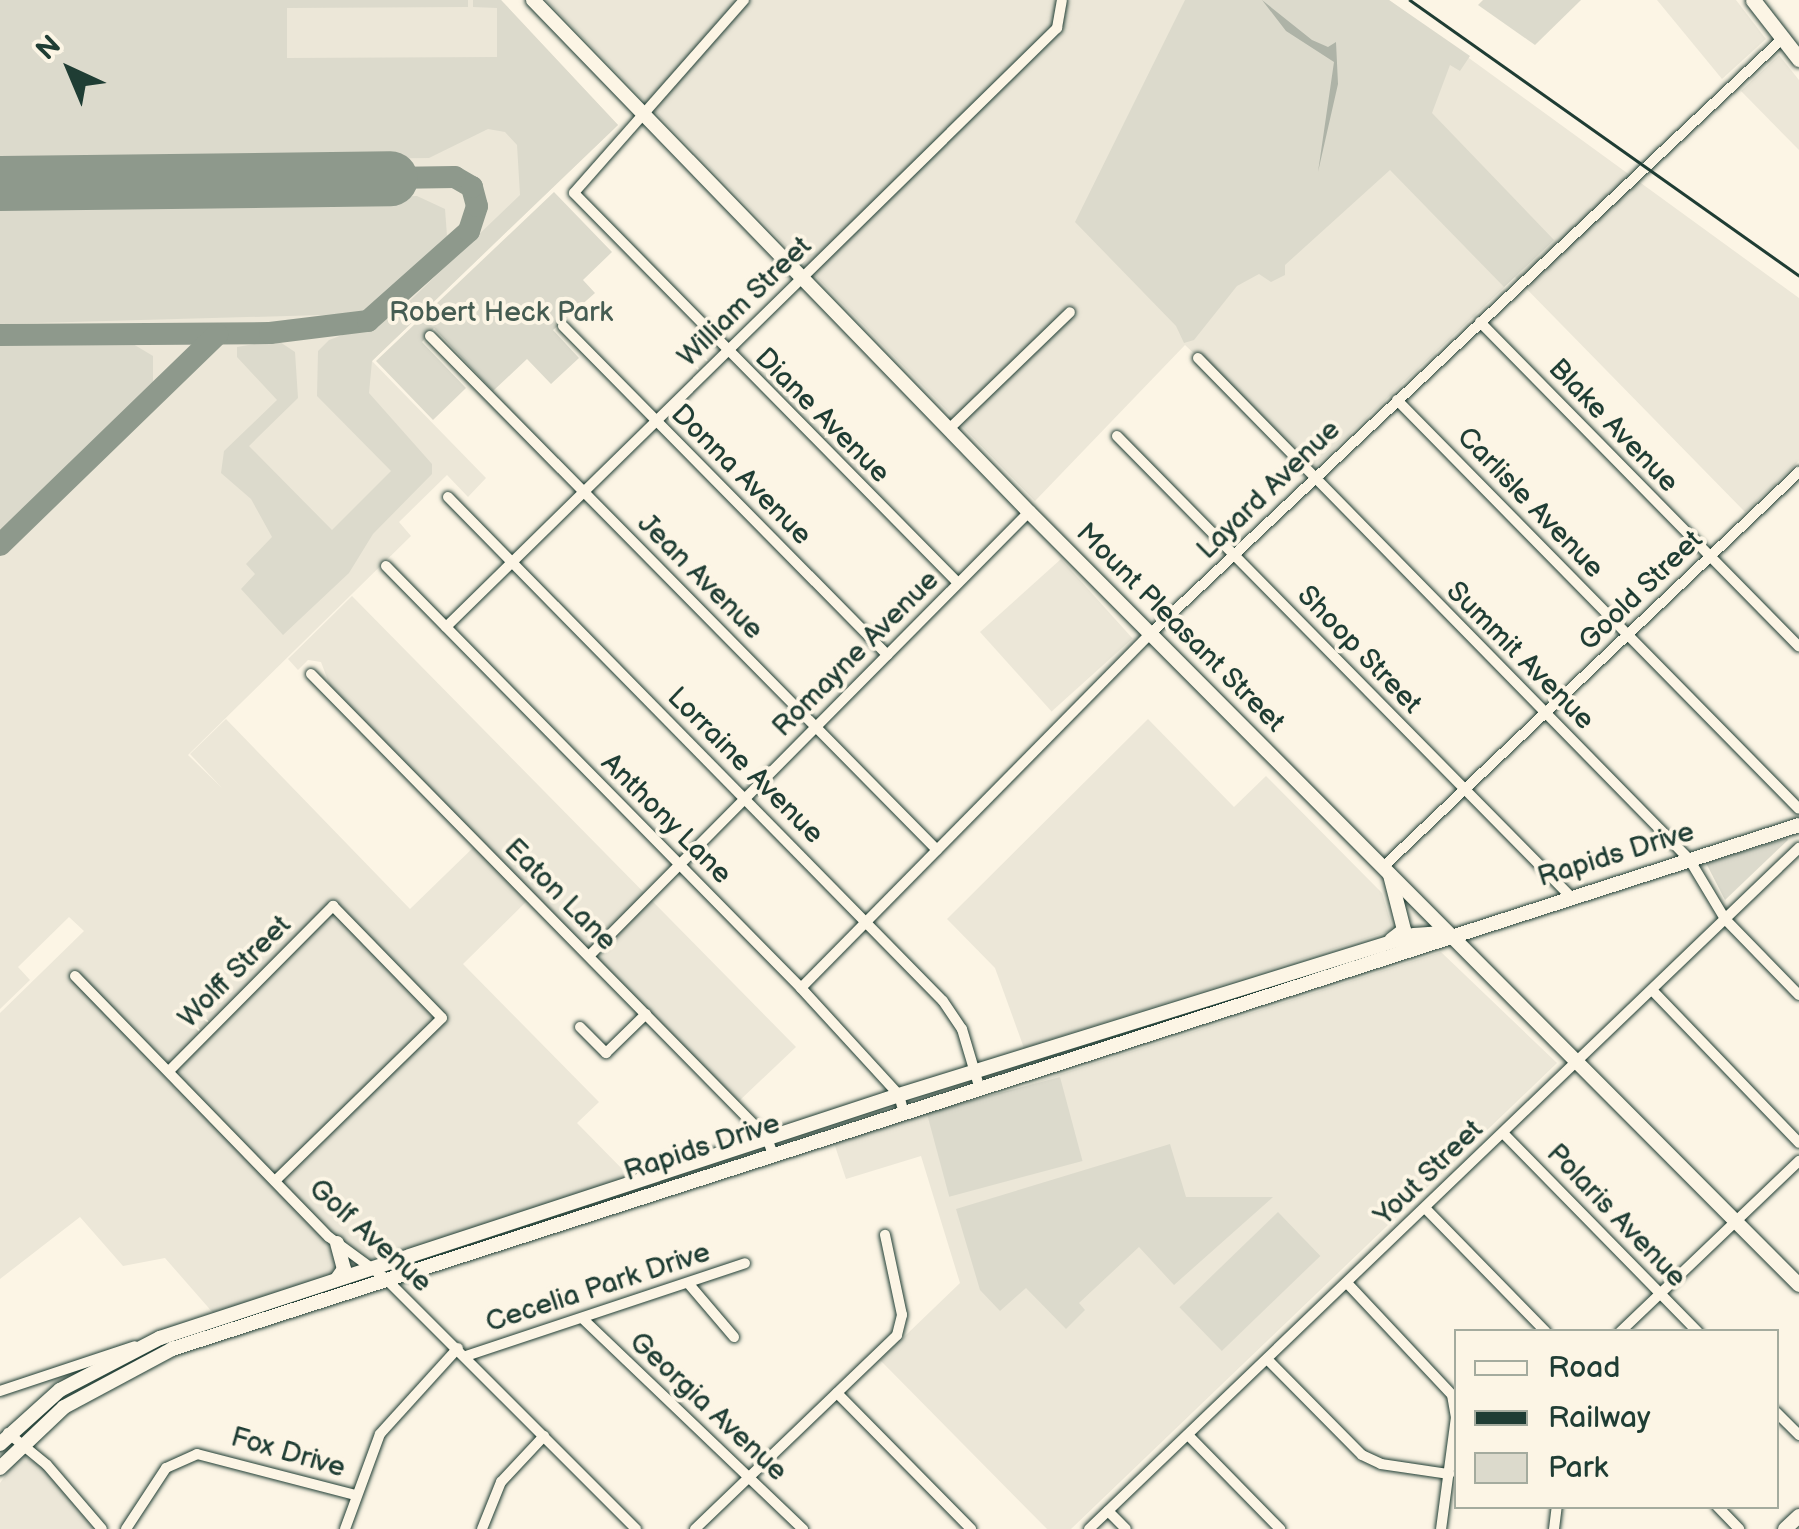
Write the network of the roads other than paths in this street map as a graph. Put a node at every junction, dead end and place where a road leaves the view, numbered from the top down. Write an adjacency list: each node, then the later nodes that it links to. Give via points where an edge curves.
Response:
1 (533, 0): 7 (street, Mount Pleasant Street)
2 (744, 0): 7 (street, via 694,52)
3 (1753, 0): 5 (main road)
4 (1063, 2): 8 (street, William Street, via 1057,28)
5 (1782, 40): 6 (main road); 10 (street, Layard Avenue)
6 (1799, 59)
7 (645, 120): 8 (street, Mount Pleasant Street); 13 (street, Diane Avenue, via 574,193)
8 (801, 278): 13 (street, William Street); 17 (street, Mount Pleasant Street)
9 (1070, 312): 17 (street)
10 (1480, 322): 15 (street, Layard Avenue); 25 (street, Blake Avenue)
11 (563, 326): 16 (street, Donna Avenue)
12 (430, 336): 21 (street, Jean Avenue)
13 (726, 352): 16 (street, William Street); 28 (street, Diane Avenue)
14 (1198, 358): 20 (street, Summit Avenue)
15 (1397, 400): 20 (street, Layard Avenue); 31 (street, Carlisle Avenue)
16 (656, 420): 21 (street, William Street); 33 (street, Donna Avenue)
17 (949, 429): 23 (street, Mount Pleasant Street)
18 (1118, 436): 24 (street, Shoop Street)
19 (1799, 472): 25 (street, Goold Street)
20 (1312, 478): 24 (street, Layard Avenue); 35 (street, Summit Avenue)
21 (584, 491): 26 (street, William Street); 36 (street, Jean Avenue)
22 (448, 497): 26 (street, Lorraine Avenue)
23 (1028, 512): 28 (street, Romayne Avenue); 30 (street, Mount Pleasant Street)
24 (1234, 554): 30 (street, Layard Avenue); 37 (street, Shoop Street)
25 (1710, 556): 31 (street, Goold Street); 32 (street, Blake Avenue)
26 (512, 562): 29 (street, William Street); 38 (street, Lorraine Avenue)
27 (386, 566): 29 (street, Anthony Lane)
28 (958, 583): 33 (street, Romayne Avenue)
29 (446, 627): 44 (street, Anthony Lane)
30 (1150, 634): 42 (street, Layard Avenue); 45 (street, Mount Pleasant Street)
31 (1628, 635): 35 (street, Goold Street); 39 (street, Carlisle Avenue)
32 (1799, 647)
33 (887, 655): 36 (street, Romayne Avenue)
34 (311, 674): 51 (street, Eaton Lane)
35 (1545, 713): 37 (street, Goold Street); 43 (street, Summit Avenue)
36 (816, 727): 38 (street, Romayne Avenue); 42 (street, Jean Avenue)
37 (1465, 789): 45 (street, Goold Street); 46 (street, Shoop Street)
38 (744, 798): 44 (street, Romayne Avenue); 48 (street, Lorraine Avenue)
39 (1799, 809)
40 (1799, 825): 43 (street, Rapids Drive)
41 (1799, 848): 47 (street, Yout Street)
42 (937, 850): 48 (street, Layard Avenue)
43 (1689, 858): 46 (street, Rapids Drive); 47 (street, Summit Avenue)
44 (680, 864): 51 (street, Romayne Avenue); 53 (street, Anthony Lane)
45 (1386, 870): 49 (street, Mount Pleasant Street); 50 (street, via 1404,930)
46 (1569, 895): 49 (street, Rapids Drive)
47 (1725, 919): 54 (street, Yout Street); 55 (street, Summit Avenue)
48 (866, 922): 53 (street, Layard Avenue); 60 (street, Lorraine Avenue, via 951,1009)
49 (1448, 933): 50 (street, Rapids Drive); 58 (street, Mount Pleasant Street); 60 (street, Rapids Drive, via 1389,959)
50 (1385, 945): 60 (street, Rapids Drive)
51 (589, 956): 56 (street, Eaton Lane)
52 (75, 976): 59 (street, Golf Avenue)
53 (801, 988): 61 (street, Anthony Lane)
54 (1652, 990): 58 (street, Yout Street); 63 (street)
55 (1799, 995)
56 (646, 1014): 57 (street, via 606,1053); 64 (street, Eaton Lane)
57 (580, 1027)
58 (1578, 1060): 62 (street, Yout Street); 68 (street, Mount Pleasant Street)
59 (169, 1071): 66 (street, Golf Avenue); 66 (street, Wolff Street, via 333,906 442,1018)
60 (977, 1080): 61 (street, Rapids Drive)
61 (901, 1103): 64 (street, Rapids Drive)
62 (1503, 1132): 67 (street, Yout Street); 79 (street, Polaris Avenue)
63 (1799, 1143)
64 (769, 1145): 71 (street, Rapids Drive)
65 (1799, 1161): 68 (street)
66 (276, 1180): 70 (street, Golf Avenue)
67 (1425, 1208): 76 (street, Yout Street); 82 (street)
68 (1737, 1221): 78 (street, Mount Pleasant Street); 79 (street)
69 (884, 1236): 92 (street, via 902,1315 897,1335)
70 (337, 1243): 73 (street, Golf Avenue); 75 (street, via 344,1268)
71 (440, 1253): 73 (street, Rapids Drive); 74 (street, Rapids Drive)
72 (745, 1263): 77 (street, Cecelia Park Drive)
73 (371, 1268): 74 (street, Golf Avenue); 75 (street, Rapids Drive)
74 (385, 1278): 80 (street, Rapids Drive); 88 (street, Golf Avenue)
75 (337, 1279): 80 (street, Rapids Drive)
76 (1347, 1283): 89 (street, Yout Street); 93 (street, via 1452,1396)
77 (688, 1284): 81 (street, Cecelia Park Drive); 87 (street)
78 (1799, 1284)
79 (1660, 1293): 83 (street); 84 (street, Polaris Avenue)
80 (273, 1308): 85 (street, Rapids Drive)
81 (582, 1318): 88 (street, Cecelia Park Drive); 102 (street, Georgia Avenue, via 698,1435)
82 (1543, 1329)
83 (1623, 1329)
84 (1695, 1329)
85 (199, 1332): 86 (street, Rapids Drive); 90 (street, Rapids Drive)
86 (160, 1338): 90 (street); 91 (street, Rapids Drive)
87 (734, 1338)
88 (462, 1352): 98 (street, Golf Avenue); 103 (street, via 390,1419)
89 (1267, 1359): 96 (street, Yout Street); 101 (street, via 1362,1455)
90 (99, 1377): 99 (street)
91 (0, 1391)
92 (837, 1393): 102 (street); 114 (street)
93 (1454, 1406)
94 (1779, 1415): 97 (street)
95 (1454, 1431): 101 (street)
96 (1188, 1435): 105 (street, Yout Street); 117 (street)
97 (1799, 1435)
98 (544, 1436): 107 (street, Golf Avenue); 111 (street, via 501,1482)
99 (7, 1437): 100 (street); 108 (street)
100 (0, 1468)
101 (1448, 1474): 118 (street)
102 (751, 1476): 112 (street); 113 (street, Georgia Avenue)
103 (354, 1495): 109 (street, Fox Drive, via 197,1454 166,1468); 110 (street)
104 (1721, 1509): 119 (street)
105 (1108, 1511): 115 (street, Yout Street); 116 (street)
106 (1799, 1516): 120 (street)
107 (633, 1528)
108 (102, 1529)
109 (126, 1529)
110 (345, 1529)
111 (482, 1529)
112 (695, 1529)
113 (803, 1529)
114 (970, 1529)
115 (1089, 1529)
116 (1126, 1529)
117 (1280, 1529)
118 (1440, 1529)
119 (1740, 1529)
120 (1785, 1529)

